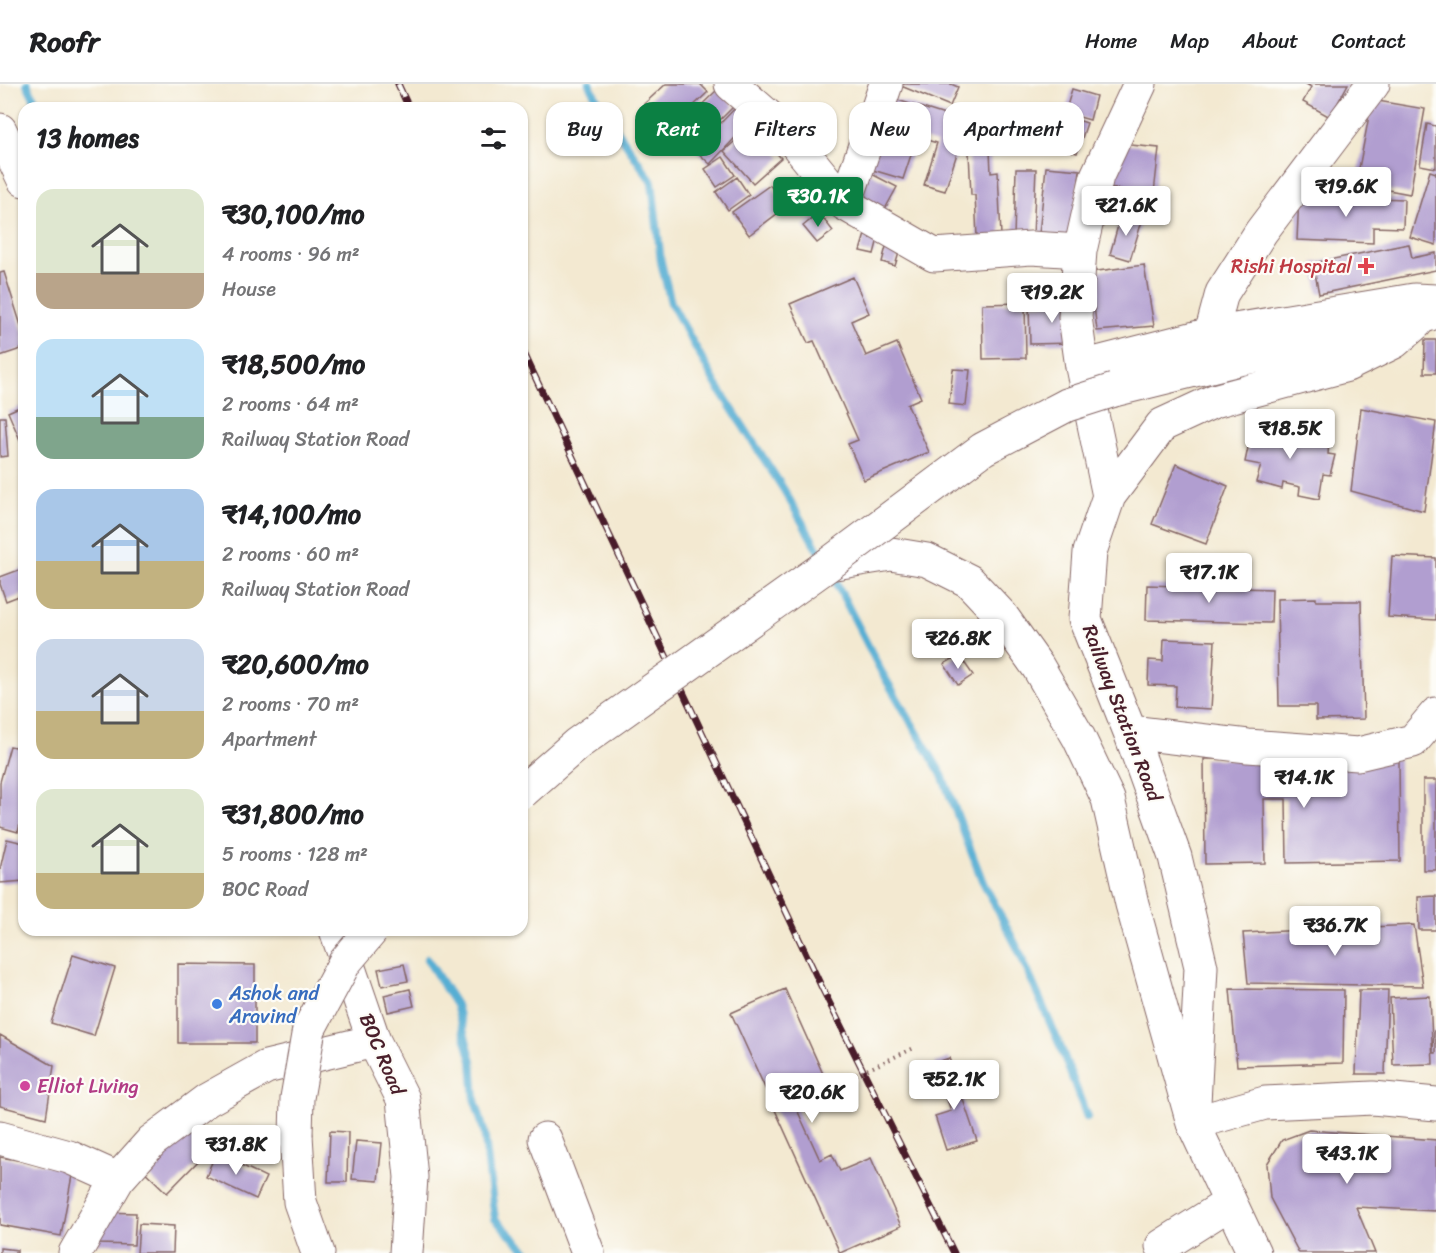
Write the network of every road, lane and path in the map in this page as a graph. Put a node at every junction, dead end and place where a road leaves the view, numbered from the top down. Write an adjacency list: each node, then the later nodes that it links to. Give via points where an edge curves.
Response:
1 (731, 84): 5 (street, via 788,134)
2 (886, 84): 5 (street)
3 (1140, 84): 6 (street, via 1097,176)
4 (1373, 84): 8 (street, via 1261,232 1222,293)
5 (845, 204): 6 (street, via 934,255 1031,248)
6 (1080, 250): 9 (street, via 1075,317)
7 (1432, 309): 8 (street, via 1414,300); 10 (street, Railway Station Road, via 1394,342 1347,364 1214,401 1162,425); 11 (street, bridge, via 1360,338 1239,359 1067,405 983,450)
8 (1211, 334): 9 (street)
9 (1082, 367): 10 (street)
10 (1109, 496): 13 (street, Railway Station Road, via 1090,552 1085,619)
11 (829, 564): 14 (street, bridge, via 578,744); 21 (street, via 891,554 927,560 969,581 1038,667 1108,799 1132,904)
12 (1436, 714): 13 (street, via 1413,741 1358,753 1248,747)
13 (1130, 732): 21 (street, Railway Station Road, via 1175,857 1201,968)
14 (528, 787)
15 (338, 936): 17 (street, BOC Road)
16 (367, 936): 28 (street, bridge, via 345,962 309,1029 297,1098 300,1202)
17 (374, 1041): 24 (street, via 266,1067 207,1100 171,1127); 29 (street, BOC Road, via 403,1099 411,1177)
18 (914, 1048): 19 (path, bridge)
19 (801, 1100)
20 (1436, 1104): 21 (street, via 1373,1098 1264,1103)
21 (1193, 1123): 25 (street, Railway Station Road)
22 (0, 1137): 24 (street, via 69,1156)
23 (544, 1139): 30 (street)
24 (118, 1179): 27 (street)
25 (1230, 1203): 26 (street); 31 (street, Railway Station Road)
26 (1162, 1246)
27 (75, 1253)
28 (318, 1253)
29 (406, 1253)
30 (588, 1253)
31 (1254, 1253)

